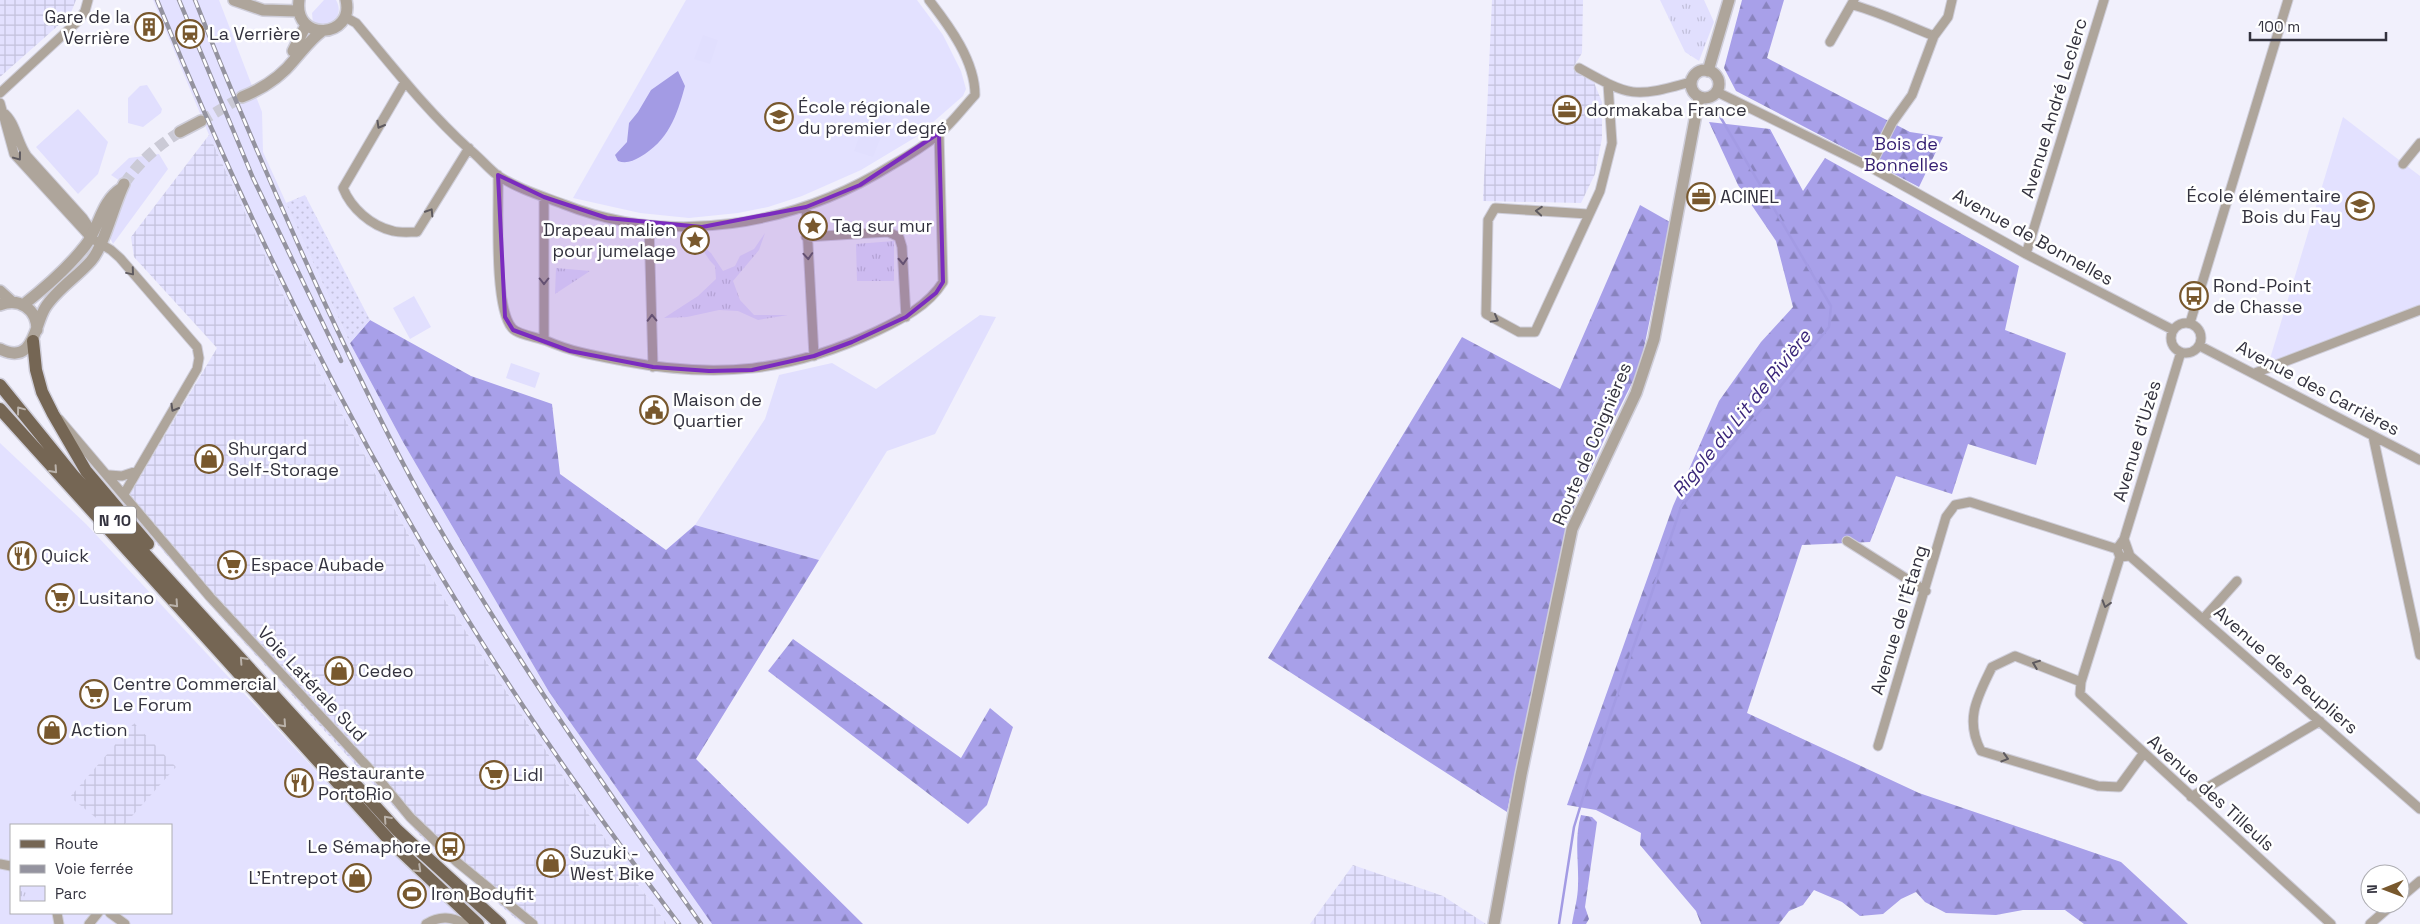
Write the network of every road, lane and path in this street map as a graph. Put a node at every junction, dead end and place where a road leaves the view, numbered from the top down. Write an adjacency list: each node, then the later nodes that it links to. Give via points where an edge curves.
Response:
1 (88, 0): 22 (street, via 78,21)
2 (234, 0): 10 (street, via 262,10)
3 (346, 0): 11 (street)
4 (929, 0): 27 (street, via 949,26 975,78 975,96)
5 (1730, 0): 17 (street)
6 (1952, 0): 14 (street, via 1948,17)
7 (2104, 0): 40 (street, Avenue André Leclerc)
8 (2288, 0): 47 (street)
9 (1854, 2): 14 (street); 15 (street)
10 (298, 6): 12 (street)
11 (345, 17): 13 (street, via 335,28); 18 (street, via 356,23)
12 (306, 25): 13 (street); 13 (street, via 300,40 281,66 242,97 280,75)
13 (322, 31)
14 (1934, 36): 31 (street, via 1912,95 1892,123)
15 (1830, 42)
16 (1579, 68): 20 (street)
17 (1708, 71): 19 (street, via 1699,71); 21 (street, via 1718,79)
18 (405, 82): 29 (street, via 450,132); 29 (street, one-way to 29, via 343,188 355,210 392,232 417,232)
19 (1691, 82): 20 (street, via 1643,94); 23 (street, via 1692,91)
20 (1608, 84): 36 (street, via 1612,143 1600,190)
21 (1717, 92): 23 (street, via 1709,98); 31 (street, Avenue de Bonnelles)
22 (0, 93)
23 (1699, 98): 93 (street, Route de Coignières, via 1654,339 1636,393 1572,529)
24 (1, 107): 39 (street, via 10,117 27,156 83,218); 39 (street, one-way to 39, via 14,154)
25 (201, 120): 26 (street)
26 (180, 132)
27 (939, 133): 35 (street, via 860,185); 46 (street, via 943,282 936,293)
28 (2420, 143): 30 (street)
29 (469, 148): 32 (street)
30 (2403, 164)
31 (1870, 167): 40 (street, Avenue de Bonnelles)
32 (498, 175): 34 (street); 50 (street, via 504,317 513,330)
33 (123, 186): 39 (street, via 112,194 99,217)
34 (544, 197): 37 (street, via 607,218); 50 (street, one-way to 50)
35 (806, 207): 37 (street, via 720,226); 38 (street)
36 (1588, 214): 36 (street, one-way to 36, via 1495,208 1488,220 1486,314 1519,332 1535,332)
37 (650, 225): 55 (street, one-way to 37)
38 (806, 237): 46 (street, one-way to 46, via 888,232 899,237); 54 (street, one-way to 54)
39 (94, 239): 42 (street, via 55,280); 44 (street, via 88,254 62,282); 44 (street, via 93,258); 64 (street, one-way to 64, via 120,258 185,331 199,358 197,369)
40 (2026, 254): 48 (street, Avenue de Bonnelles)
41 (0, 291): 42 (street)
42 (17, 303): 43 (street); 49 (street, via 34,316)
43 (0, 306)
44 (45, 308): 49 (street)
45 (2420, 310): 56 (street)
46 (906, 317): 54 (street)
47 (2190, 323): 48 (street, via 2180,324); 51 (street, via 2201,332)
48 (2173, 330): 53 (street, via 2171,340)
49 (35, 336): 52 (street, via 20,351); 59 (main road, via 36,370)
50 (544, 339): 55 (street, via 570,351)
51 (2200, 346): 53 (street, via 2194,352); 56 (street, Avenue des Carrières)
52 (0, 349)
53 (2181, 352): 67 (street, Avenue d'Uzès)
54 (814, 356): 55 (street, via 752,370)
55 (653, 367)
56 (2255, 373): 62 (street, Avenue des Carrières)
57 (0, 384): 70 (main road, N 10, one-way to 57, via 73,475)
58 (0, 409): 61 (main road, N 10)
59 (53, 414): 65 (street, Voie Latérale Sud, via 64,422); 70 (main road, via 86,471 152,549)
60 (0, 422): 61 (main road, via 13,433)
61 (22, 433): 90 (main road, N 10, one-way to 90, via 390,842)
62 (2373, 436): 63 (street, Avenue des Carrières); 74 (street)
63 (2420, 460)
64 (137, 472): 65 (street); 66 (street)
65 (109, 475): 66 (street, Voie Latérale Sud)
66 (124, 494): 92 (street, Voie Latérale Sud, via 210,597 410,817 457,862)
67 (2124, 539): 69 (street, Avenue d'Uzès); 69 (street)
68 (1847, 541): 72 (street)
69 (2122, 554): 72 (street, Avenue de l'Étang, via 1970,502 1955,505 1946,517); 73 (street, Avenue des Peupliers); 75 (street, one-way to 75)
70 (156, 564): 91 (main road, N 10, one-way to 70, via 397,830)
71 (2237, 581): 73 (street)
72 (1926, 591): 77 (street, Avenue de l'Étang)
73 (2203, 619): 76 (street, Avenue des Peupliers)
74 (2420, 655)
75 (2081, 682): 78 (street, Avenue des Tilleuls, via 2080,694 2084,699); 78 (street, one-way to 78, via 2015,656 1992,667 1973,707 1974,738 1982,751 2098,786 2119,787)
76 (2320, 721): 79 (street); 80 (street, Avenue des Peupliers)
77 (1878, 746)
78 (2143, 754): 79 (street, Avenue des Tilleuls)
79 (2191, 797): 94 (street, Avenue des Tilleuls)
80 (2420, 810)
81 (2420, 881): 82 (street)
82 (2410, 890)
83 (97, 914): 86 (street)
84 (111, 914): 87 (street)
85 (2382, 914): 95 (street)
86 (89, 924)
87 (125, 924)
88 (426, 924): 89 (street, via 449,917)
89 (465, 924)
90 (478, 924)
91 (500, 924)
92 (532, 924)
93 (1494, 924)
94 (2331, 924)
95 (2370, 924)

